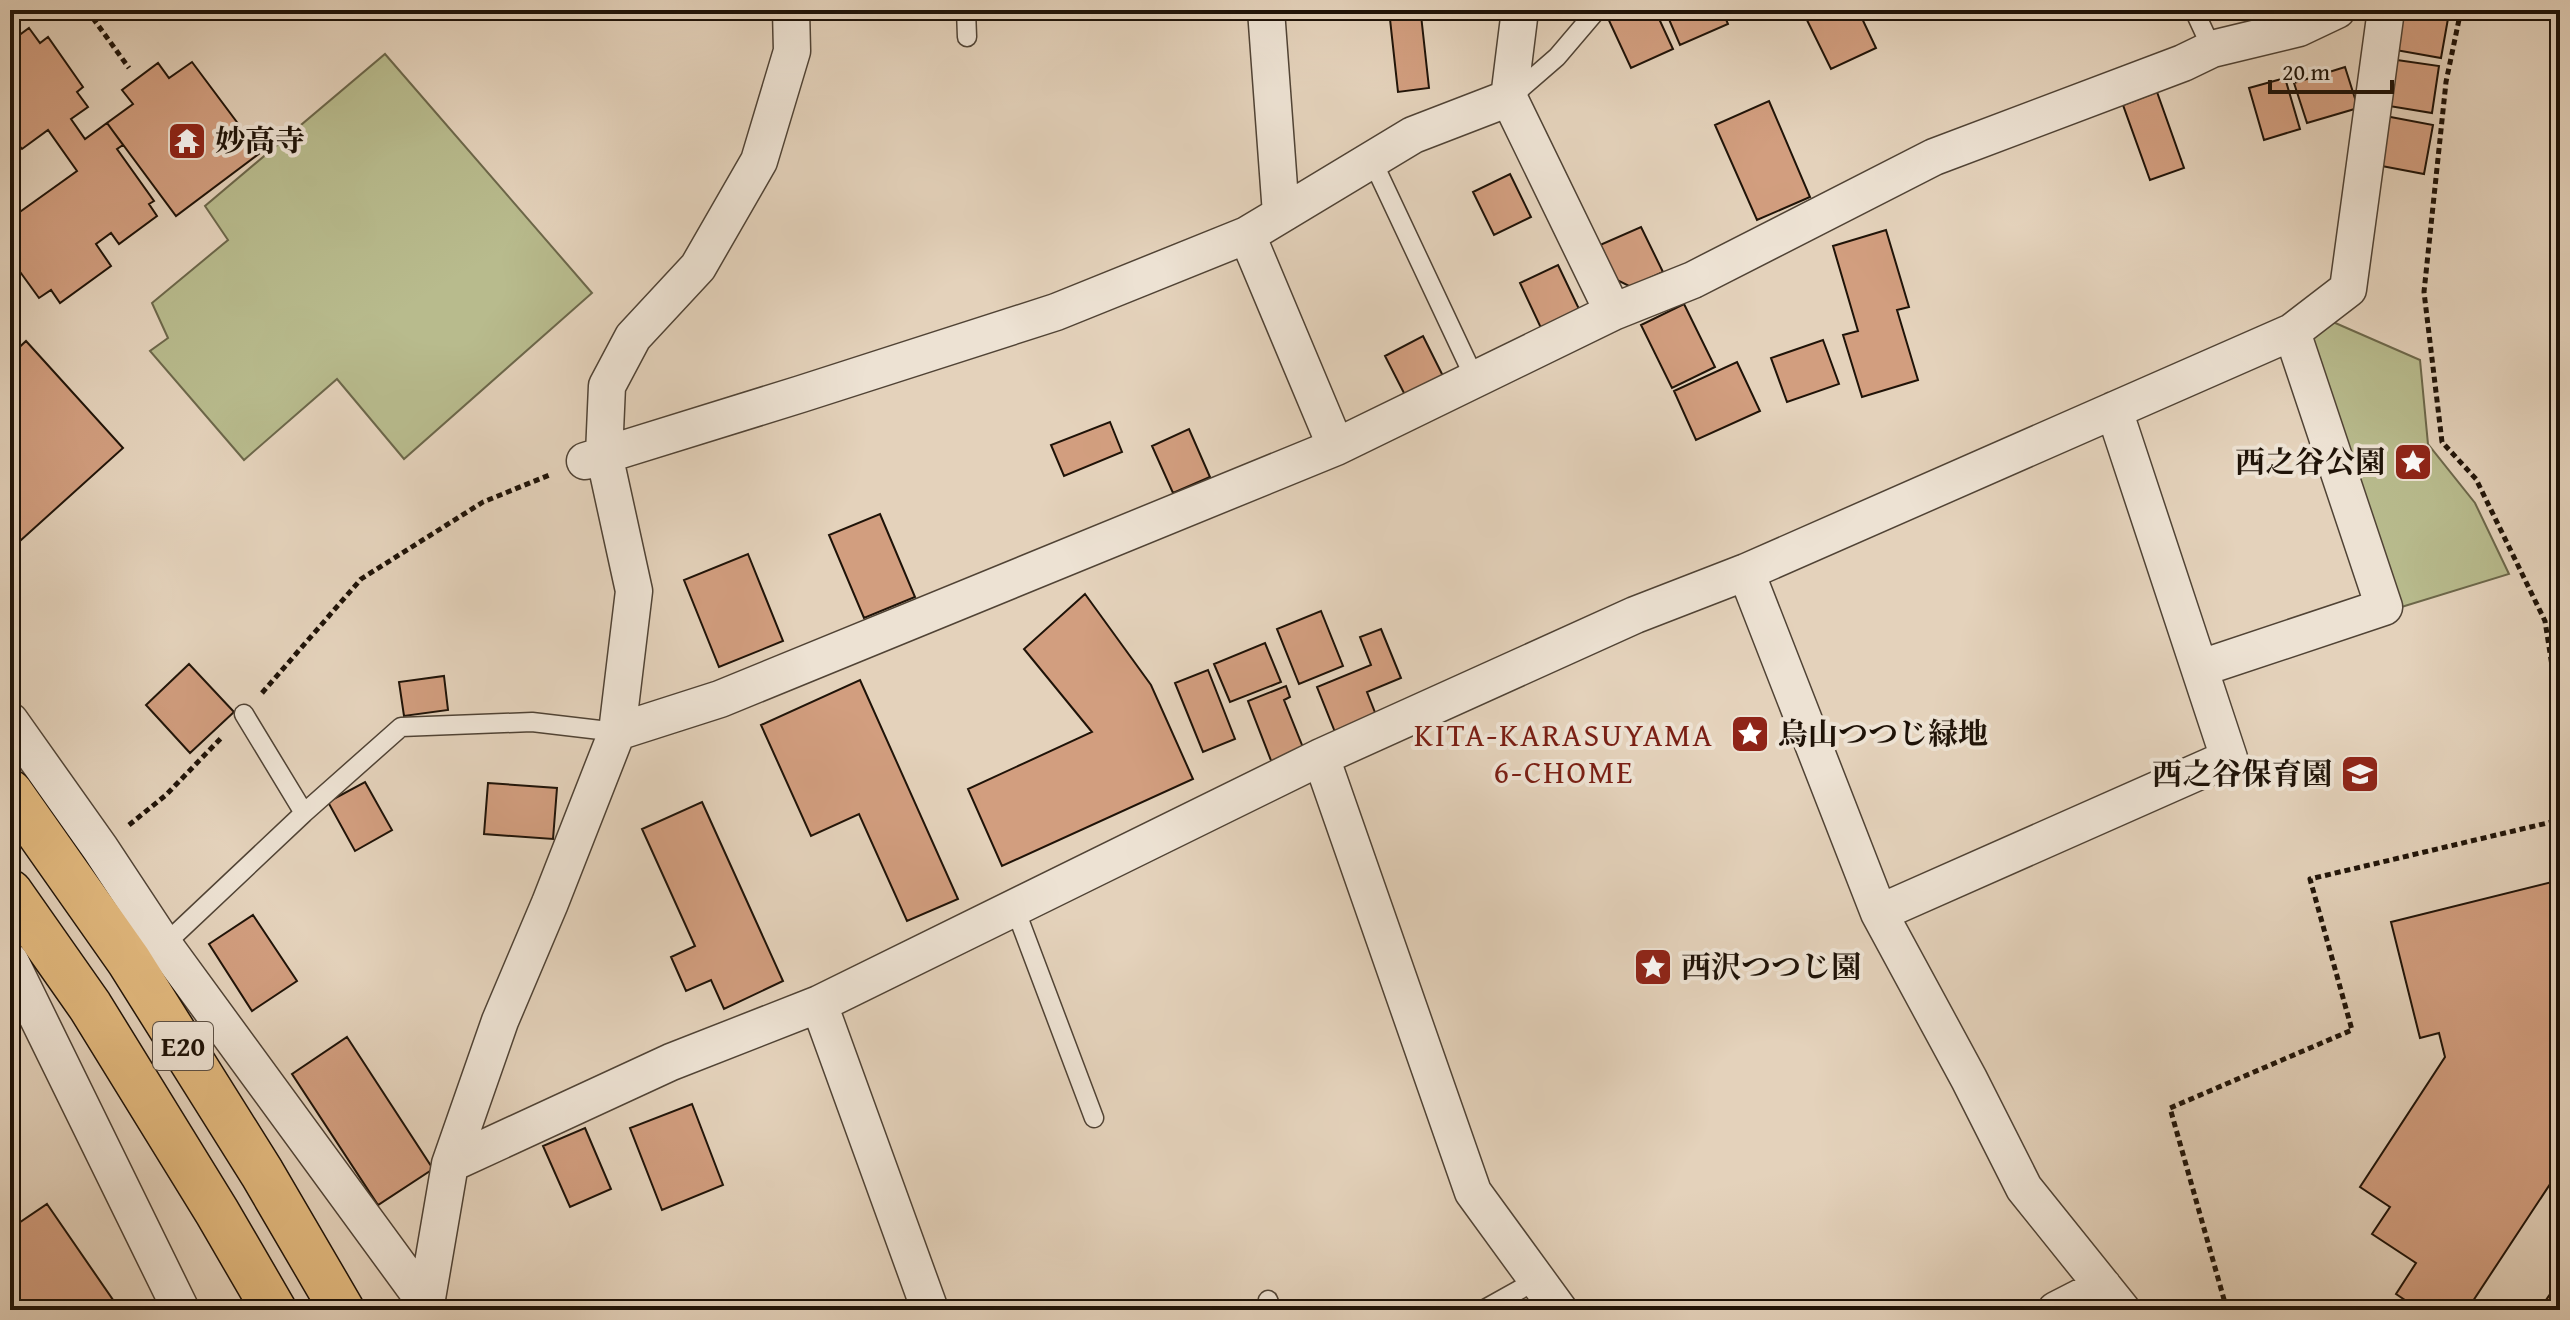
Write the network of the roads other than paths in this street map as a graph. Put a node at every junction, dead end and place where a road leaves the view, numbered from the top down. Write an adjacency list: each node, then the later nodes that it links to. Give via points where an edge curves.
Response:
1 (791, 10): 20 (street, via 792,51 759,161 698,267 633,337 607,386)
2 (966, 10): 9 (lane)
3 (1266, 10): 13 (street)
4 (1520, 10): 11 (street)
5 (1597, 10): 11 (lane, via 1557,57)
6 (2194, 10): 10 (lane)
7 (2337, 10): 10 (street, via 2299,28)
8 (2386, 10): 16 (street, via 2348,289)
9 (967, 37)
10 (2212, 49): 15 (street, via 1934,157 1693,280)
11 (1509, 98): 12 (street, via 1413,135); 15 (street)
12 (1372, 160): 13 (street); 17 (lane)
13 (1281, 214): 14 (street)
14 (1247, 235): 19 (street); 20 (street, via 1056,312)
15 (1613, 312): 17 (street)
16 (2292, 332): 18 (street); 22 (street, via 2384,607)
17 (1475, 379): 19 (street)
18 (2114, 410): 21 (street); 22 (street)
19 (1336, 447): 25 (street, via 720,699)
20 (594, 458): 25 (street, via 634,591)
21 (1746, 572): 26 (street, via 1635,615); 31 (street)
22 (2201, 668): 31 (street, via 2229,758)
23 (244, 714): 28 (lane)
24 (10, 721): 32 (street)
25 (617, 732): 28 (lane, via 532,722 401,727); 36 (street, via 500,1021)
26 (1321, 757): 30 (street); 37 (street, via 1473,1192)
27 (10, 792): 42 (highway, E20, via 129,961)
28 (304, 813): 32 (lane)
29 (10, 892): 41 (highway, E20, via 90,1006)
30 (1014, 906): 34 (street); 35 (lane)
31 (1879, 913): 38 (street, via 2024,1188)
32 (164, 945): 39 (street)
33 (10, 961): 40 (street)
34 (819, 1004): 36 (street, via 671,1062); 43 (street)
35 (1094, 1118)
36 (450, 1164): 39 (street)
37 (1537, 1280): 44 (lane); 45 (street)
38 (2113, 1298): 46 (street)
39 (428, 1308)
40 (181, 1310)
41 (274, 1310)
42 (342, 1310)
43 (930, 1310)
44 (1483, 1310)
45 (1559, 1310)
46 (2056, 1310)

